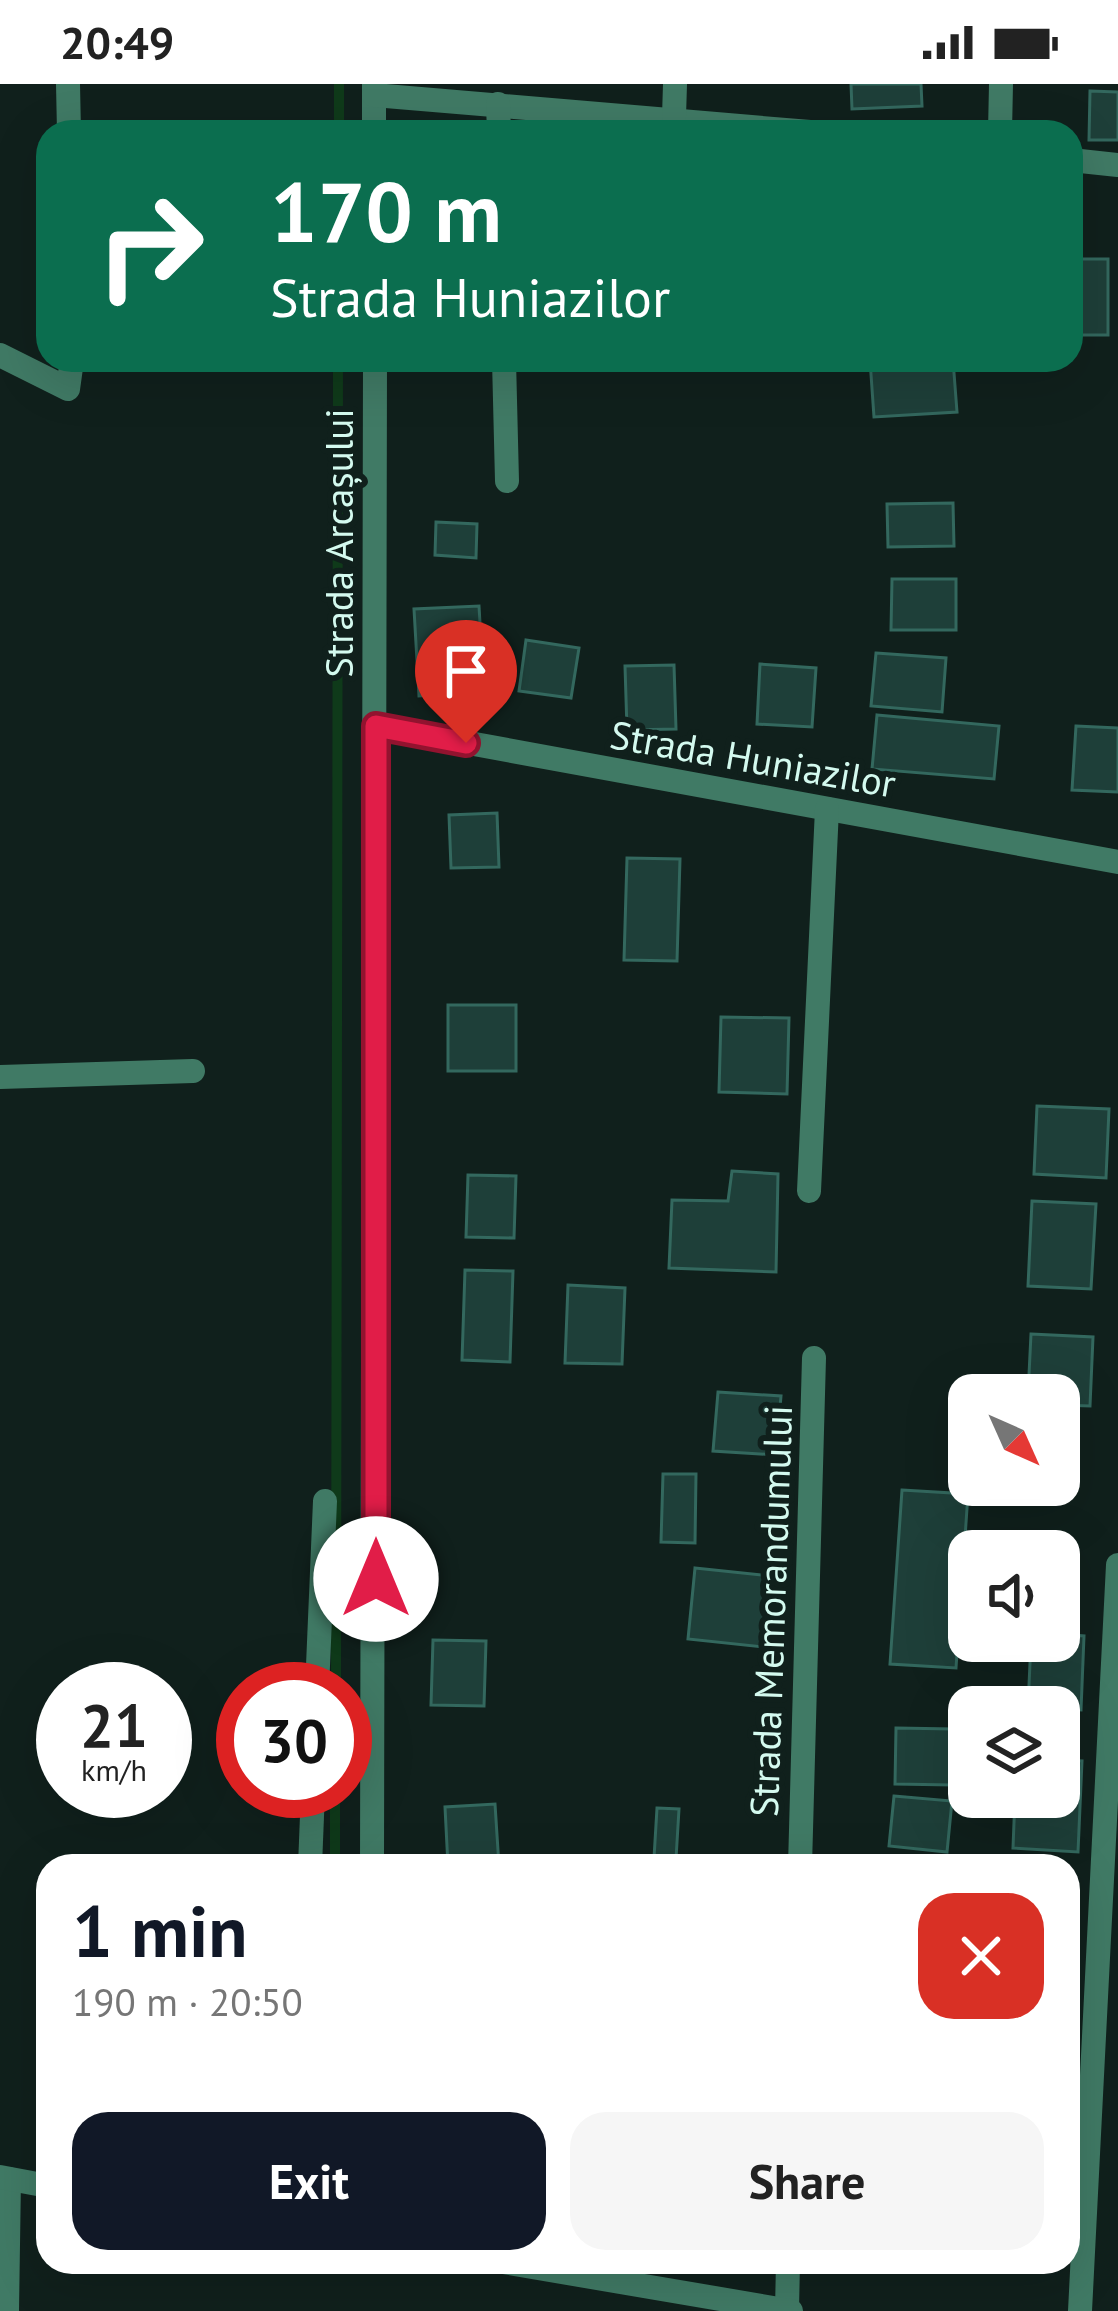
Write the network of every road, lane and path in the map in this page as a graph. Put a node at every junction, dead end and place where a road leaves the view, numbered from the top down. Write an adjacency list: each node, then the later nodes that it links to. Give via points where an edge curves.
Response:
1 (68, 84): 7 (street)
2 (675, 84): 6 (street)
3 (1001, 84): 11 (street)
4 (374, 89): 5 (street); 8 (street)
5 (498, 104): 6 (street); 9 (street)
6 (674, 117): 10 (street)
7 (69, 120)
8 (374, 120)
9 (499, 120)
10 (701, 120)
11 (1000, 120)
12 (1083, 161): 13 (street)
13 (1118, 165)
14 (0, 355): 15 (street, via 68,388)
15 (70, 372)
16 (375, 372): 19 (street, Strada Arcașului)
17 (504, 372): 18 (street)
18 (507, 481)
19 (376, 726): 20 (street, Strada Huniazilor); 31 (street, Strada Arcașului)
20 (826, 809): 21 (street, Strada Huniazilor); 24 (street)
21 (1118, 862)
22 (193, 1071): 23 (street)
23 (0, 1078)
24 (809, 1190)
25 (814, 1358): 32 (street, Strada Memorandumului)
26 (325, 1501): 28 (street)
27 (1118, 1565): 39 (street)
28 (318, 1662)
29 (312, 1818): 30 (street)
30 (310, 1854)
31 (372, 1854)
32 (800, 1854)
33 (4, 2178): 34 (street); 37 (street)
34 (36, 2184)
35 (573, 2274): 38 (street)
36 (788, 2274): 38 (street)
37 (7, 2311)
38 (789, 2311)
39 (1080, 2311)

